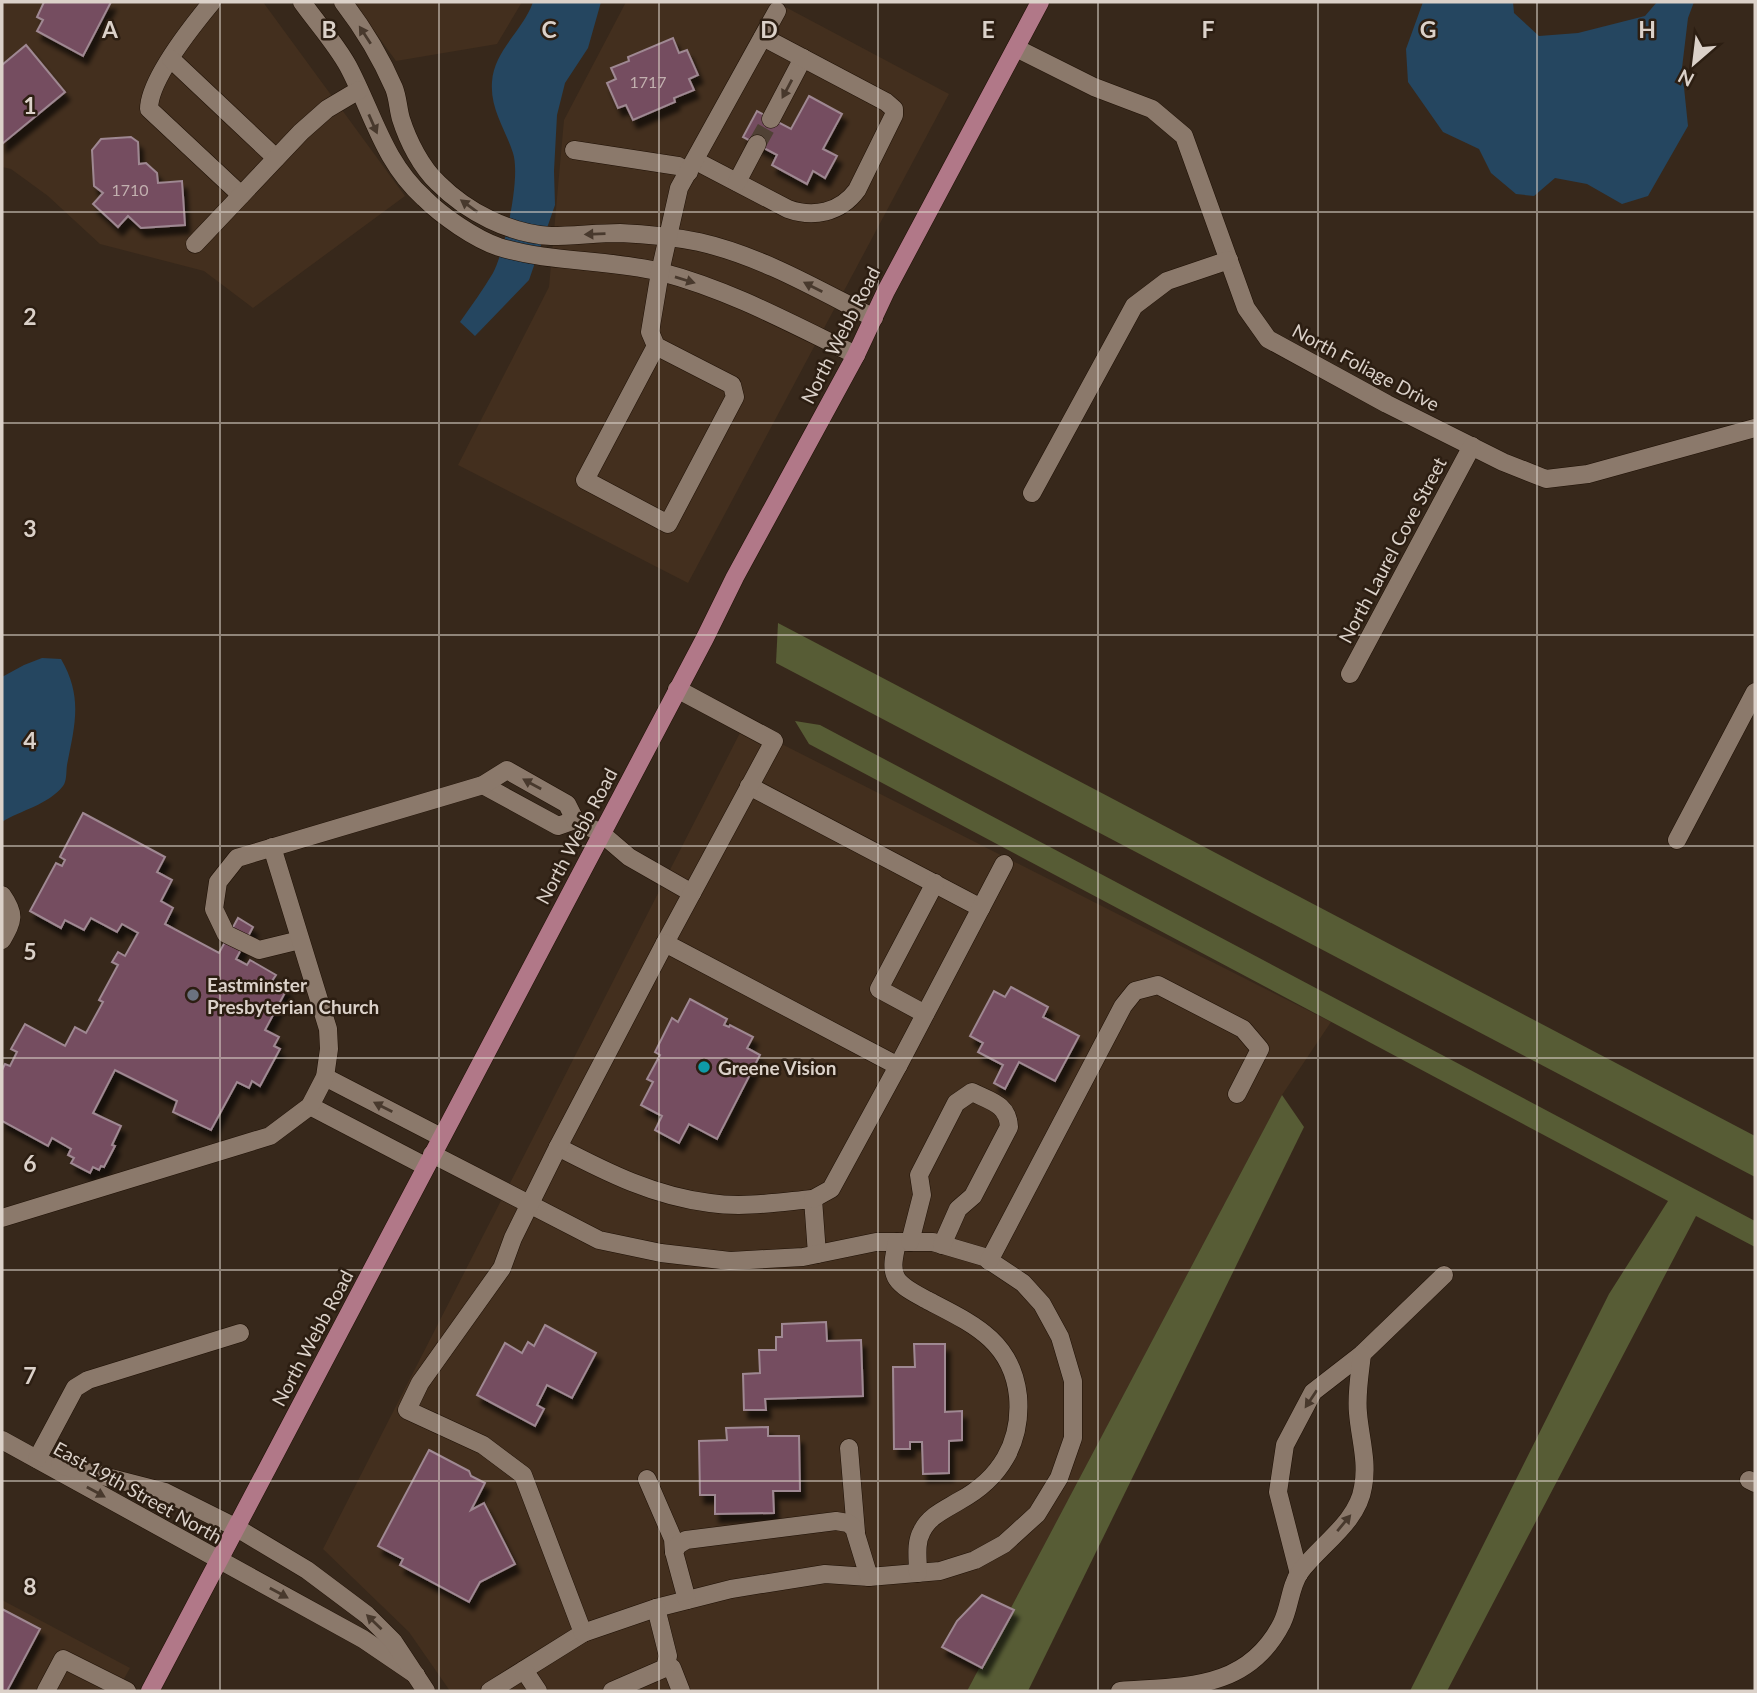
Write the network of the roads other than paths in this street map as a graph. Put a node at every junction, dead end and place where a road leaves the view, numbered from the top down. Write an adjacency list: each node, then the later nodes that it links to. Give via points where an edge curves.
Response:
1 (212, 2): 9 (street)
2 (302, 2): 10 (street, via 348,65)
3 (343, 2): 18 (street, one-way to 3, via 621,233 548,236 502,226 476,212 438,183 424,164 410,141 395,91 376,51)
4 (1040, 2): 7 (main road, North Webb Road)
5 (777, 11): 6 (street)
6 (763, 37): 8 (street); 15 (street)
7 (1016, 48): 20 (street, North Foliage Drive, via 1094,87 1152,109 1184,136); 22 (main road, North Webb Road)
8 (803, 58): 11 (street, one-way to 11); 16 (street, via 894,109 857,190 833,210 801,214)
9 (171, 59): 14 (street); 17 (street, via 149,97 149,109)
10 (359, 90): 14 (street, via 327,109); 21 (street, one-way to 21, via 387,153 423,198 459,225 497,246)
11 (771, 119)
12 (757, 144): 16 (street)
13 (574, 150): 15 (street)
14 (276, 158): 17 (street)
15 (692, 166): 16 (street); 18 (street, via 679,188)
16 (737, 182)
17 (241, 195): 19 (street)
18 (667, 238): 21 (street); 22 (street, one-way to 18, via 767,264 697,242)
19 (195, 244)
20 (1229, 260): 26 (street, North Foliage Drive, via 1246,308 1268,339); 27 (street, via 1167,281 1134,306)
21 (660, 272): 23 (street, via 650,332); 24 (street, one-way to 24, via 758,307)
22 (873, 318): 24 (main road, North Webb Road)
23 (656, 346): 23 (street, via 732,385 735,397 668,524 585,480)
24 (856, 355): 29 (main road, North Webb Road)
25 (1755, 428): 26 (street, North Foliage Drive, via 1588,474 1546,479)
26 (1472, 446): 28 (street, North Laurel Cove Street)
27 (1032, 492)
28 (1350, 674)
29 (677, 689): 32 (street, via 774,741); 34 (main road, North Webb Road)
30 (1755, 692): 35 (street)
31 (483, 785): 33 (street, via 558,826); 33 (street, one-way to 31, via 567,804 507,770); 36 (street)
32 (750, 786): 38 (street); 39 (street)
33 (575, 820): 34 (street)
34 (601, 834): 39 (street, via 629,857); 50 (main road, North Webb Road)
35 (1677, 840)
36 (272, 847): 43 (street); 43 (street, via 237,858 218,882 214,909 226,934 259,950)
37 (1004, 864): 41 (street)
38 (935, 884): 41 (street); 45 (street, via 879,989)
39 (692, 893): 44 (street)
40 (2, 895): 42 (street, via 11,908 12,921)
41 (981, 908): 45 (street)
42 (2, 940)
43 (300, 940): 47 (street, via 328,1029)
44 (665, 943): 46 (street); 51 (street)
45 (925, 1014): 46 (street)
46 (898, 1066): 53 (street, via 831,1189)
47 (325, 1077): 49 (street); 50 (street, one-way to 47)
48 (1237, 1094): 59 (street, via 1260,1049 1243,1029 1158,985 1135,991)
49 (310, 1106): 52 (street); 55 (street, via 270,1136)
50 (441, 1137): 52 (main road, North Webb Road)
51 (558, 1147): 53 (street, via 622,1180 712,1204); 54 (street)
52 (429, 1160): 54 (street); 67 (main road, North Webb Road)
53 (813, 1199): 58 (street)
54 (531, 1204): 58 (street, via 599,1240 661,1253 730,1261); 76 (street, via 502,1268 420,1383 407,1410 483,1445 523,1475)
55 (2, 1218)
56 (903, 1242): 57 (street); 57 (street, via 922,1195 919,1175 956,1103 972,1092 1003,1107 1009,1127 973,1196 958,1209); 58 (street, via 876,1242); 71 (street, via 892,1265 896,1277 921,1297 989,1335 1010,1366 1018,1398 1008,1458 980,1489 941,1511 923,1528 918,1541)
57 (942, 1245): 59 (street)
58 (817, 1254)
59 (989, 1261): 71 (street, via 1023,1283 1042,1304 1060,1337 1073,1381 1073,1438 1059,1478 1037,1514 1004,1544 975,1560)
60 (1444, 1275): 62 (street)
61 (240, 1333): 65 (street, via 99,1376 75,1388)
62 (1362, 1354): 72 (street, one-way to 62, via 1351,1515 1363,1489 1358,1410); 72 (street, one-way to 72, via 1313,1392 1285,1445 1278,1492)
63 (2, 1440): 65 (street, East 19th Street North)
64 (849, 1448): 68 (street)
65 (37, 1459): 67 (street, East 19th Street North, via 165,1492); 70 (street, East 19th Street North, one-way to 70)
66 (647, 1479): 69 (street, via 673,1539)
67 (237, 1528): 70 (main road, North Webb Road); 79 (street, East 19th Street North, one-way to 67, via 393,1641 367,1615 307,1570)
68 (856, 1532): 69 (street, via 848,1523 836,1521 686,1540); 73 (street)
69 (674, 1552): 74 (street)
70 (219, 1561): 79 (street, East 19th Street North, one-way to 79, via 363,1639); 82 (main road, North Webb Road)
71 (918, 1573): 73 (street)
72 (1299, 1574): 88 (street, via 1282,1622 1263,1652 1240,1671 1211,1683)
73 (869, 1577): 74 (street, via 825,1574)
74 (687, 1600): 75 (street)
75 (656, 1608): 76 (street); 77 (street, via 668,1656)
76 (583, 1633): 78 (street)
77 (665, 1668): 86 (street); 87 (street, via 672,1668)
78 (524, 1670): 84 (street); 85 (street)
79 (416, 1675): 83 (street, East 19th Street North)
80 (46, 1691): 81 (street, via 63,1658)
81 (127, 1691)
82 (150, 1691)
83 (426, 1691)
84 (490, 1691)
85 (538, 1691)
86 (612, 1691)
87 (681, 1691)
88 (1120, 1691)

